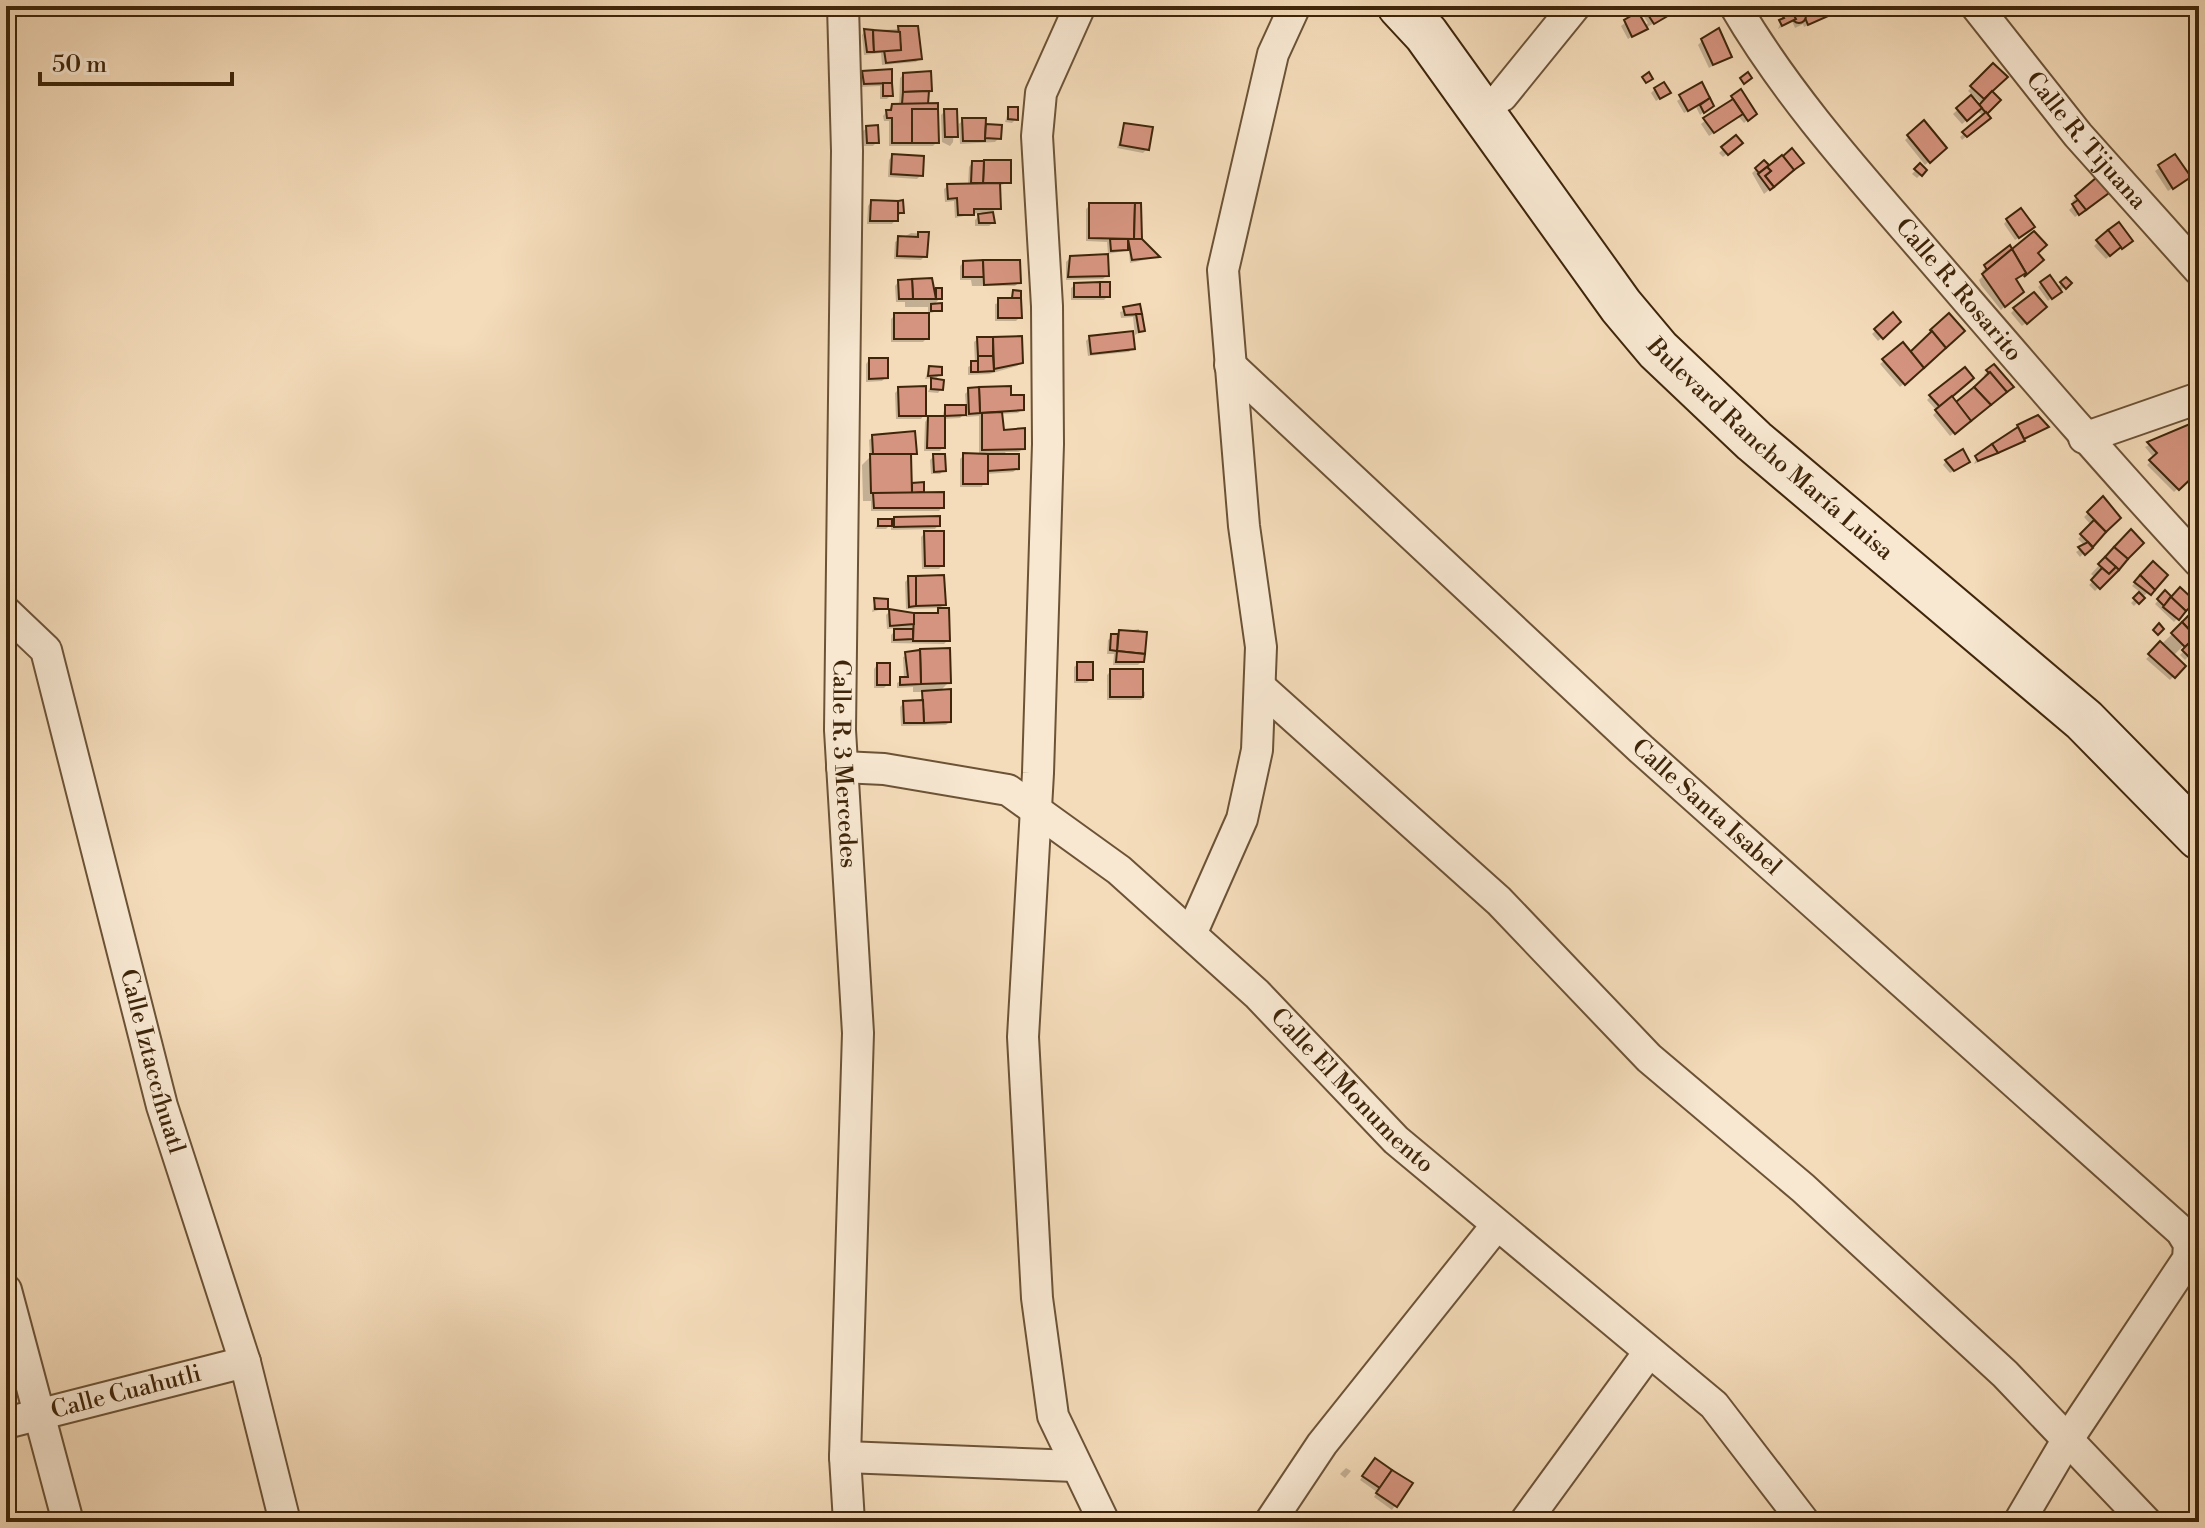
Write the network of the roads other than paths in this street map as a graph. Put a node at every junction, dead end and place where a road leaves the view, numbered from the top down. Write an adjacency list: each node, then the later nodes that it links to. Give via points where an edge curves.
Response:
1 (843, 6): 17 (street, Calle R. 3 Mercedes, via 847,151)
2 (1080, 6): 18 (street, via 1041,93 1037,136 1048,444)
3 (1295, 6): 11 (street, via 1273,54 1223,270)
4 (1400, 6): 20 (street, Bulevard Rancho María Luisa, via 1658,350 1754,441 2084,720)
5 (1438, 6): 9 (street)
6 (1575, 6): 9 (street)
7 (1735, 6): 13 (street, Calle R. Rosarito, via 1766,57 1859,174)
8 (1976, 6): 10 (street, Calle R. Tijuana, via 2078,135)
9 (1502, 96): 19 (street, via 1593,238 1651,315 1705,372 1872,515 1885,518 1965,596 2077,687)
10 (2199, 270)
11 (1230, 365): 16 (street, via 1261,647); 28 (street, Calle Santa Isabel, via 1641,749 2181,1231 2189,1244 2188,1259)
12 (2199, 398): 13 (street)
13 (2084, 438): 14 (street, Calle R. Rosarito)
14 (2199, 562)
15 (6, 612): 25 (street, Calle Iztaccíhuatl, via 46,650 162,1106)
16 (1260, 687): 21 (street, via 1257,750 1242,819); 28 (street, via 1499,901 1649,1058 1803,1188 2005,1374)
17 (842, 767): 18 (street, Calle El Monumento, via 1008,790); 29 (street, Calle R. 3 Mercedes, via 858,1033)
18 (1034, 806): 21 (street, Calle El Monumento); 30 (street, via 1023,1037 1037,1298 1053,1416)
19 (2199, 810)
20 (2199, 837)
21 (1192, 932): 22 (street, Calle El Monumento, via 1396,1140)
22 (1496, 1226): 24 (street, Calle El Monumento); 36 (street, via 1322,1444)
23 (6, 1290): 26 (street)
24 (1649, 1352): 31 (street, Calle El Monumento, via 1714,1405); 37 (street)
25 (245, 1362): 26 (street, Calle Cuahutli); 33 (street, Calle Iztaccíhuatl)
26 (40, 1416): 27 (street, Calle Cuahutli); 32 (street)
27 (6, 1423)
28 (2066, 1442): 38 (street); 39 (street)
29 (845, 1457): 30 (street); 34 (street, Calle R. 3 Mercedes)
30 (1075, 1466): 35 (street)
31 (1786, 1515)
32 (68, 1522)
33 (285, 1522)
34 (849, 1522)
35 (1104, 1522)
36 (1270, 1522)
37 (1525, 1522)
38 (2019, 1522)
39 (2146, 1522)

